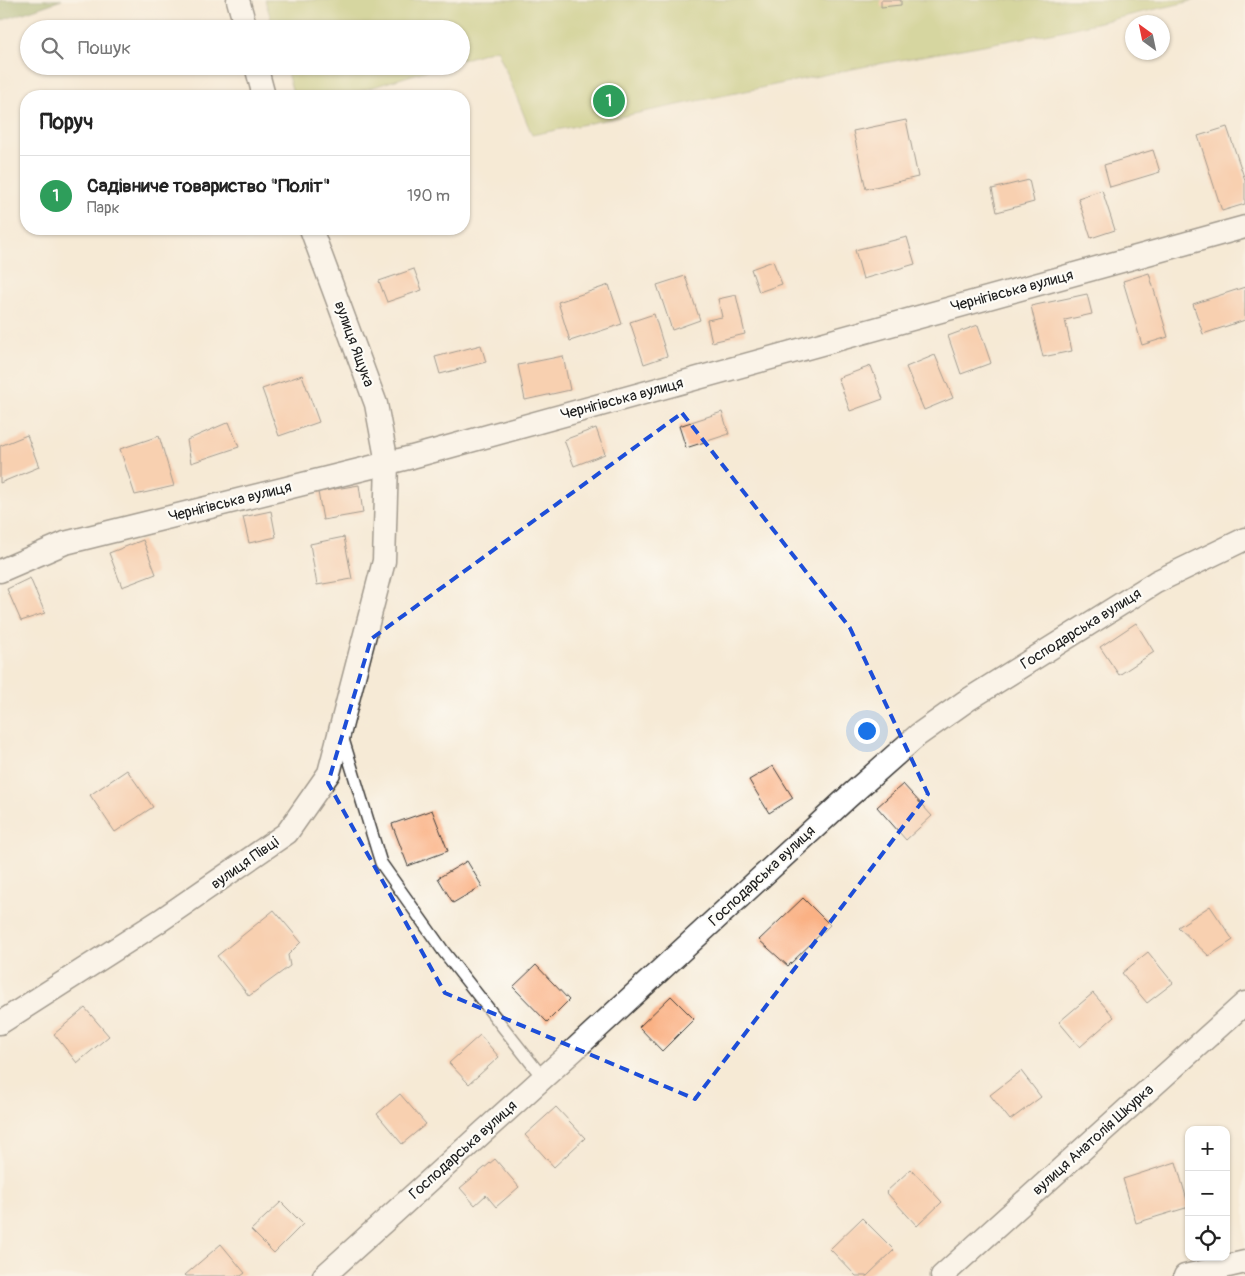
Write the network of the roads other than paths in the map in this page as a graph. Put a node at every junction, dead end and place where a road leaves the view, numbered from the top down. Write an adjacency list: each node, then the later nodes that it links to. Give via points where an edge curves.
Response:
1 (238, 0): 2 (street)
2 (244, 20)
3 (258, 75): 4 (street)
4 (262, 90)
5 (1245, 227): 7 (street, Чернігівська вулиця)
6 (313, 235): 7 (street, вулиця Ящука, via 376,404)
7 (388, 463): 9 (street, Чернігівська вулиця, via 66,543); 10 (street, вулиця Півці, via 384,562)
8 (1245, 539): 13 (street, Господарська вулиця, via 1156,582 966,701 918,735)
9 (0, 571)
10 (340, 730): 12 (street, вулиця Півці, via 329,773 287,833 161,920); 13 (lane, via 381,863 444,952)
11 (1245, 1003): 16 (street, вулиця Анатолія Шкурка)
12 (0, 1022)
13 (543, 1078): 15 (street, Господарська вулиця)
14 (1245, 1262): 17 (street)
15 (324, 1276)
16 (942, 1276)
17 (1185, 1276)

